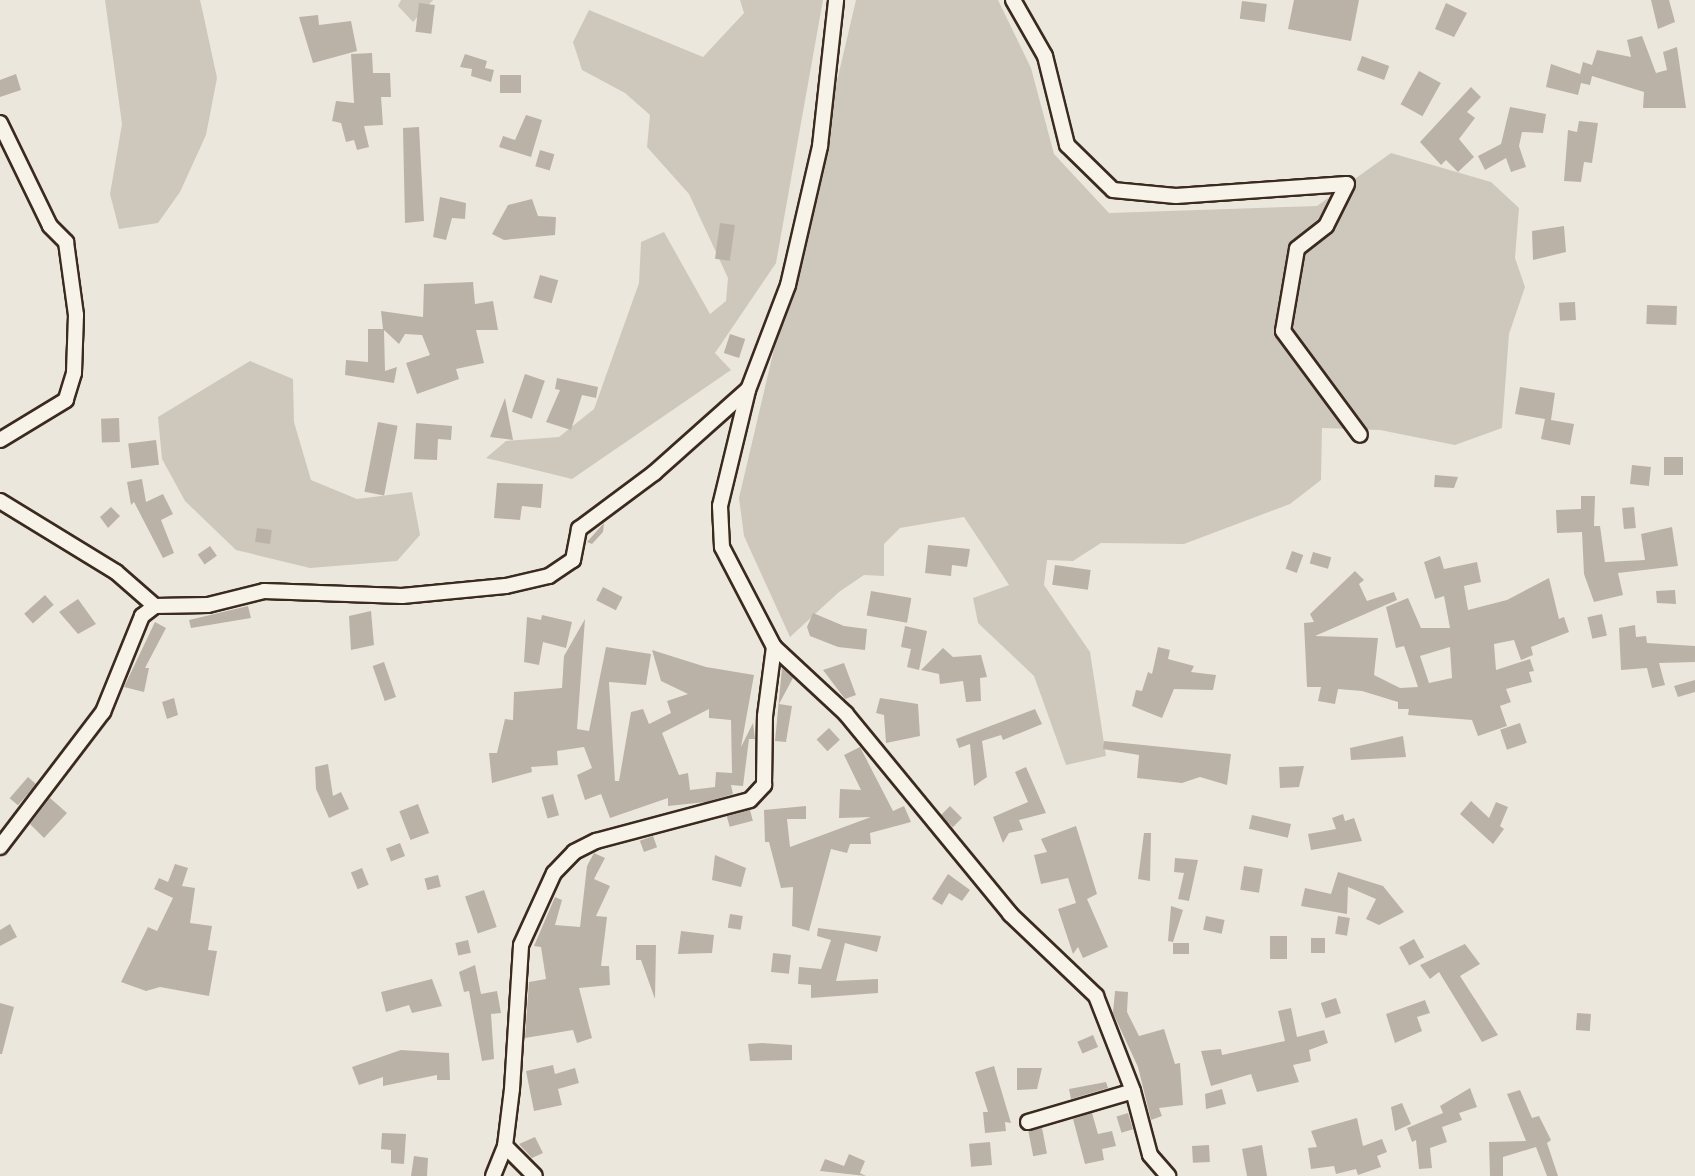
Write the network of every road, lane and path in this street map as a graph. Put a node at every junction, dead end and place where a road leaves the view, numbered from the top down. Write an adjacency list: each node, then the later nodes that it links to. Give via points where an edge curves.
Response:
1 (836, 0): 4 (street, via 820,146 788,285)
2 (1013, 0): 5 (street, via 1045,56 1067,145 1113,190 1176,196 1347,184 1326,226 1297,249 1283,331)
3 (0, 123): 6 (street, via 50,226 66,242 76,315 74,373 66,400)
4 (748, 390): 8 (street, via 654,473 579,529 573,560 549,576 506,586 402,596 264,591 208,605); 9 (street, via 720,506 722,547)
5 (1360, 435)
6 (0, 440)
7 (0, 501): 8 (street, via 116,572)
8 (155, 606): 10 (street, via 142,616 103,712)
9 (774, 647): 11 (street, via 846,714 1010,914 1096,996); 13 (street, via 764,785 750,800 596,841 574,852 543,891 521,945)
10 (0, 847)
11 (1133, 1091): 12 (street); 16 (street, via 1150,1155)
12 (1028, 1122)
13 (505, 1146): 14 (street); 15 (street)
14 (493, 1176)
15 (535, 1176)
16 (1168, 1176)

